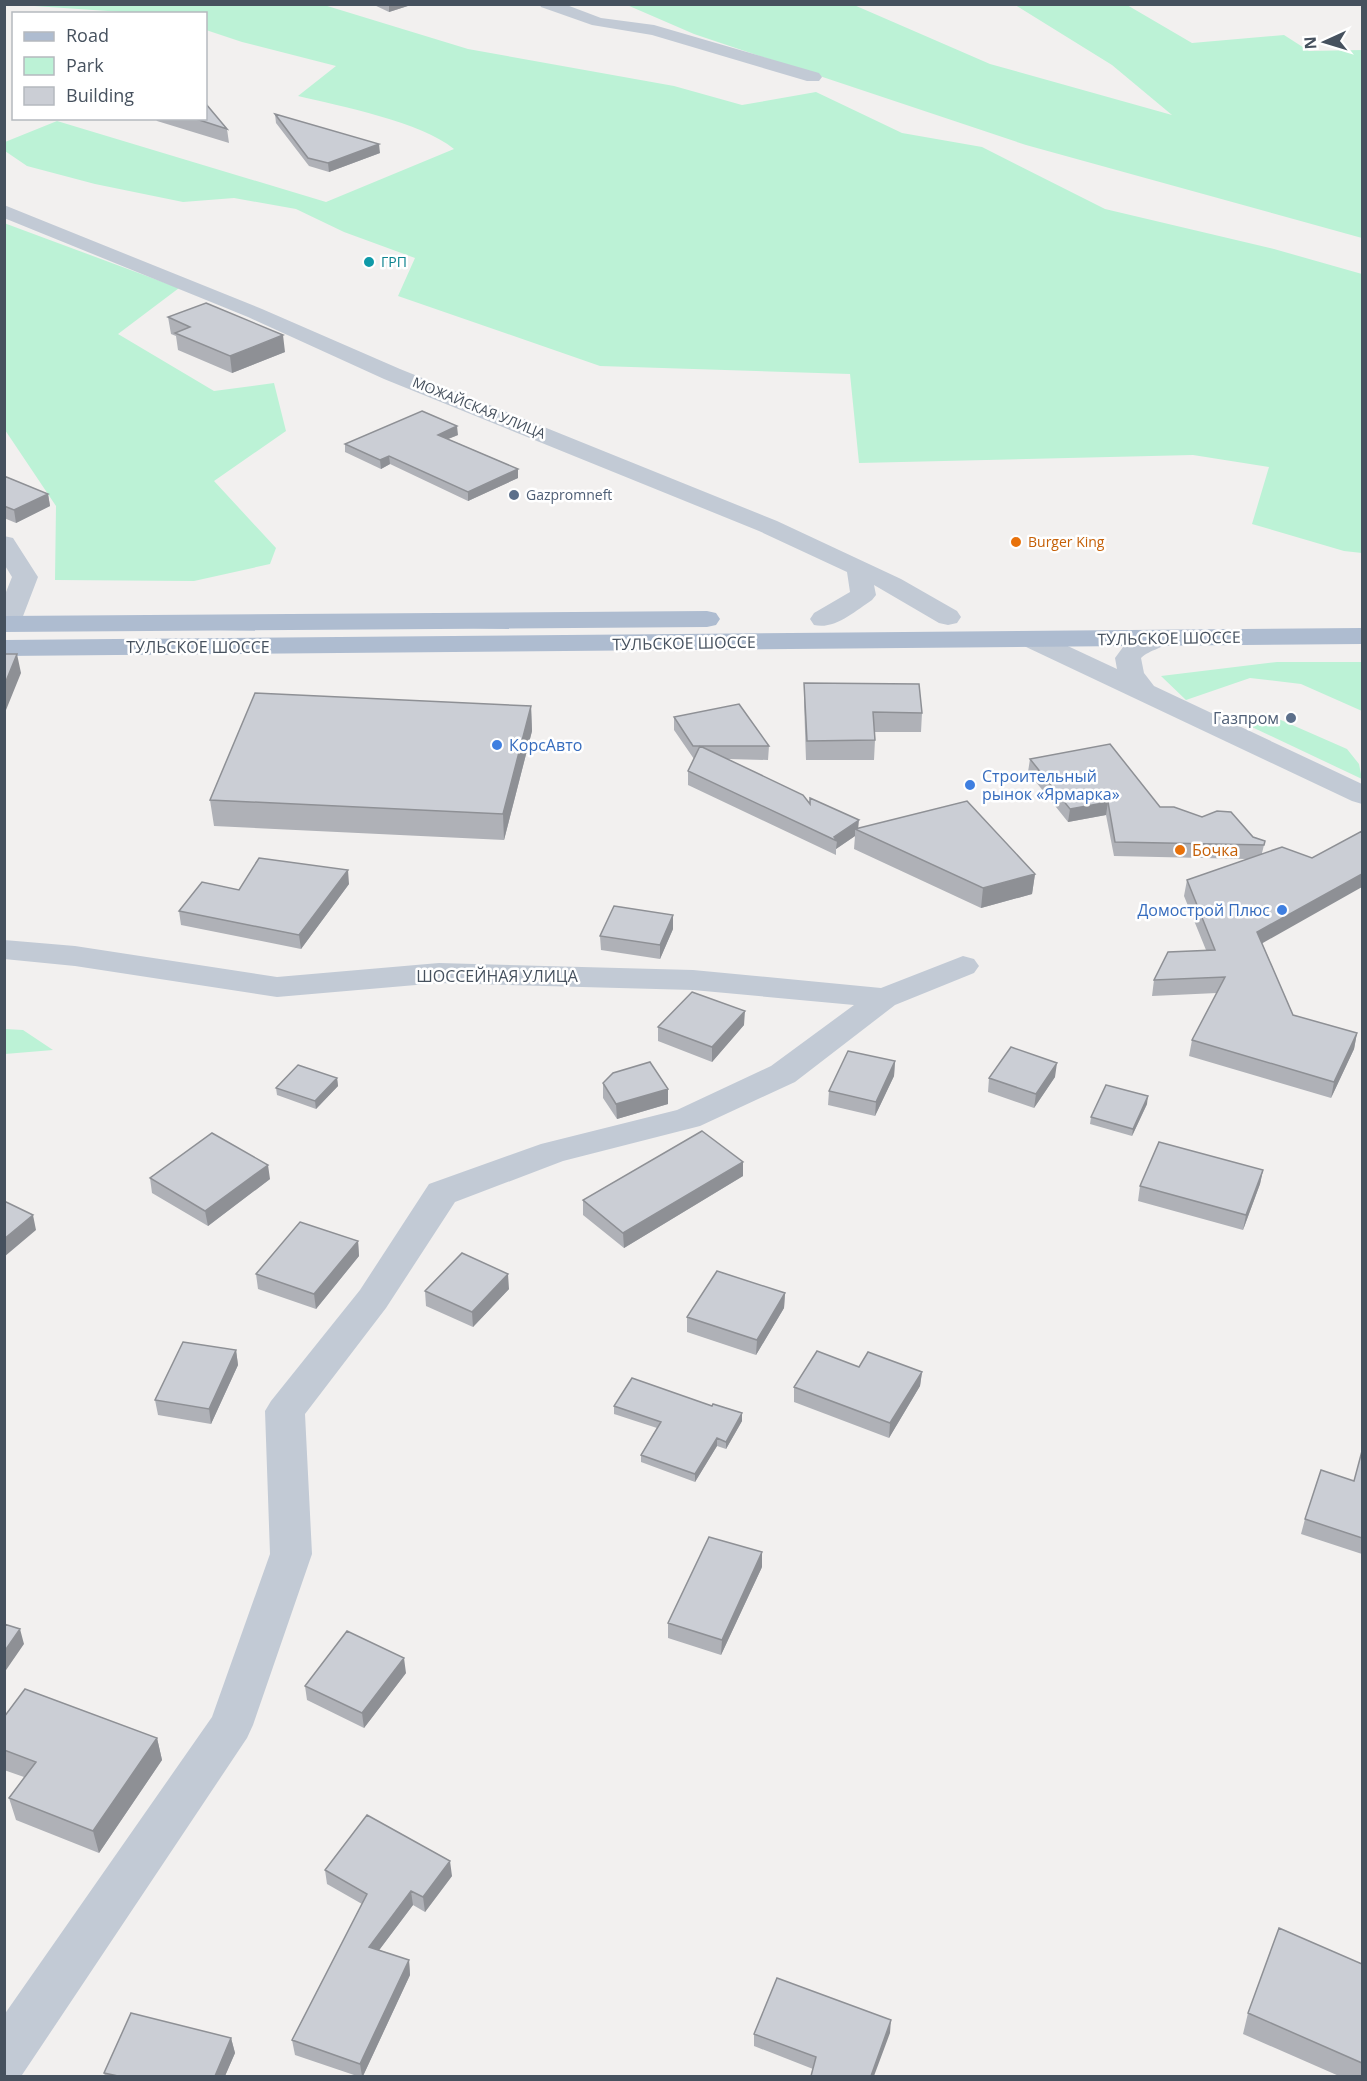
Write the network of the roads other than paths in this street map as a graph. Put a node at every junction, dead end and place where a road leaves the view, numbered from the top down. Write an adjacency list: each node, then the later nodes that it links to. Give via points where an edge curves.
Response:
1 (547, 4): 2 (street, via 598,22 654,30)
2 (813, 77)
3 (4, 211): 5 (street, МОЖАЙСКАЯ УЛИЦА, via 768,526)
4 (4, 543): 9 (street, via 25,577)
5 (859, 568): 7 (street, МОЖАЙСКАЯ УЛИЦА); 8 (street, via 863,595)
6 (1362, 613): 7 (main road, ТУЛЬСКОЕ ШОССЕ)
7 (948, 617): 8 (main road, ТУЛЬСКОЕ ШОССЕ)
8 (823, 619): 9 (main road, ТУЛЬСКОЕ ШОССЕ)
9 (5, 632): 12 (main road, ТУЛЬСКОЕ ШОССЕ)
10 (1362, 636): 11 (main road, ТУЛЬСКОЕ ШОССЕ)
11 (1159, 638): 12 (main road, ТУЛЬСКОЕ ШОССЕ); 13 (street, via 1135,649 1128,658 1131,673)
12 (1033, 640): 13 (street)
13 (1143, 691): 14 (street)
14 (1362, 795)
15 (4, 950): 17 (street, ШОССЕЙНАЯ УЛИЦА, via 75,956 277,987 439,973 693,980)
16 (963, 966): 17 (street)
17 (884, 998): 18 (street, via 783,1074 688,1118 553,1152 442,1193 373,1299 285,1411 291,1554 231,1725)
18 (4, 2058)

